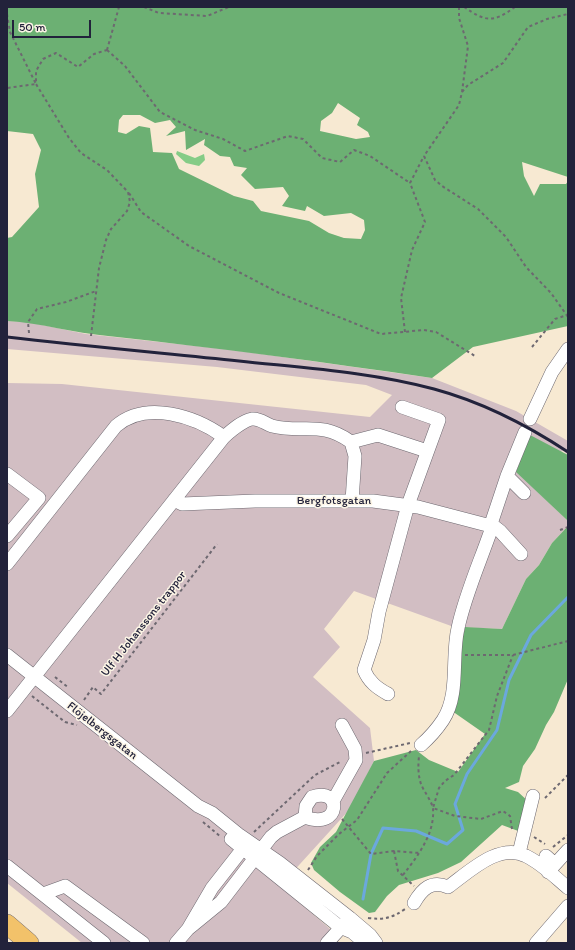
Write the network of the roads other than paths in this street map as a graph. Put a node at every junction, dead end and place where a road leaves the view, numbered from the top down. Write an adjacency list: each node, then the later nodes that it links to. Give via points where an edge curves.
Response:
1 (568, 349): 3 (street, via 552,372)
2 (402, 406): 7 (street, via 439,420)
3 (530, 419)
4 (524, 432): 9 (street)
5 (224, 438): 6 (street, via 249,420 258,419 270,426 321,428); 11 (street); 17 (street, via 201,423 171,414 132,415 124,419)
6 (351, 442): 7 (street, via 378,435); 12 (street, via 355,456)
7 (427, 451): 13 (street)
8 (7, 474): 15 (street, via 38,498)
9 (507, 476): 10 (street); 14 (street)
10 (524, 493)
11 (174, 500): 12 (street, Bergfotsgatan, via 182,504); 19 (street)
12 (352, 501): 13 (street, Bergfotsgatan)
13 (408, 505): 14 (street, Bergfotsgatan, via 486,525); 20 (street, via 364,670 368,679)
14 (491, 524): 16 (street); 23 (street, via 458,626 453,651 450,704 443,720)
15 (7, 536)
16 (521, 554)
17 (7, 564)
18 (7, 655): 19 (street, Flöjelbergsgatan)
19 (33, 677): 21 (street); 27 (street, Flöjelbergsgatan, via 198,806 216,826)
20 (388, 694)
21 (7, 711)
22 (342, 725): 25 (street, via 356,755 354,765)
23 (421, 745)
24 (532, 799): 29 (street)
25 (333, 806): 26 (street, via 330,816 319,821); 26 (street, via 330,797 312,797 306,806)
26 (305, 817): 30 (street, via 277,832)
27 (248, 841): 30 (street, Flöjelbergsgatan); 36 (street)
28 (568, 850): 31 (street)
29 (517, 852): 31 (street); 35 (street, via 506,852 488,860 448,887 431,885)
30 (258, 854): 36 (street, via 221,902); 38 (street, Flöjelbergsgatan, via 280,863); 40 (street, Flöjelbergsgatan)
31 (550, 864): 33 (street)
32 (7, 866): 34 (street)
33 (568, 888)
34 (43, 894): 42 (street); 43 (street, via 65,886)
35 (417, 898)
36 (208, 906): 44 (street)
37 (568, 906): 49 (street)
38 (356, 918): 40 (street); 48 (street, Flöjelbergsgatan)
39 (7, 924): 41 (highway)
40 (340, 926): 45 (street); 46 (street, Flöjelbergsgatan); 47 (street, Flöjelbergsgatan)
41 (29, 943)
42 (104, 943)
43 (143, 943)
44 (176, 943)
45 (327, 943)
46 (352, 943)
47 (365, 943)
48 (376, 943)
49 (536, 943)

